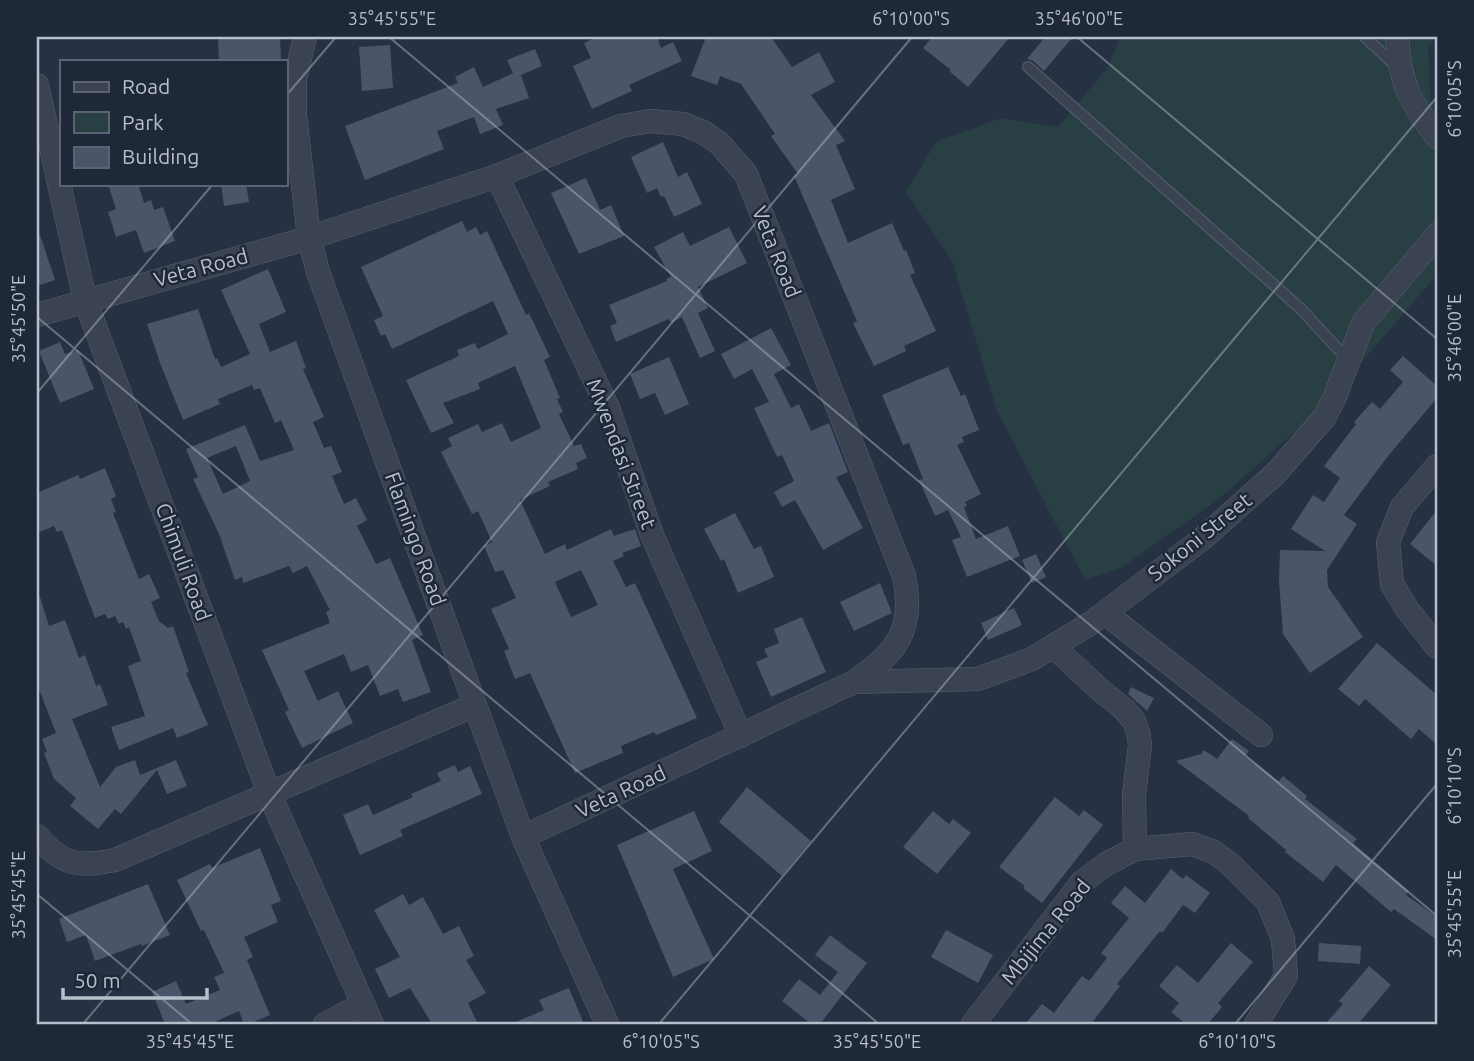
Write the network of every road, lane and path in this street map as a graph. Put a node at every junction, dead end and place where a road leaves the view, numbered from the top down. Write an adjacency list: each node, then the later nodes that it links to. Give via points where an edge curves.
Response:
1 (304, 37): 10 (street, Flamingo Road, via 295,79 295,115)
2 (1365, 37): 5 (lane)
3 (1397, 37): 5 (street)
4 (1028, 67): 13 (lane, via 1301,309)
5 (1399, 69): 7 (street, via 1409,97)
6 (37, 85): 11 (street, Chimuli Road)
7 (1437, 137)
8 (497, 176): 10 (street, Veta Road); 18 (street, Veta Road, via 621,126 650,121 683,124 703,132 746,174 909,598 903,635 893,650); 21 (street, Mwendasi Street, via 608,408 652,536)
9 (1437, 235): 13 (street, Sokoni Street, via 1367,318)
10 (309, 239): 11 (street, Veta Road); 19 (street, Flamingo Road)
11 (85, 300): 12 (street, Veta Road); 22 (street, Chimuli Road)
12 (37, 315)
13 (1348, 360): 15 (street, Sokoni Street, via 1324,418 1275,474 1202,539)
14 (1437, 466): 17 (street, via 1402,508 1388,542 1392,584)
15 (1105, 613): 16 (street, Sokoni Street); 20 (street)
16 (1053, 646): 18 (street, Sokoni Street, via 978,679); 25 (street, via 1134,721 1140,745 1133,795)
17 (1437, 647)
18 (854, 682): 21 (street, Veta Road)
19 (475, 705): 22 (street); 24 (street, Flamingo Road)
20 (1261, 735)
21 (741, 736): 24 (street, Veta Road)
22 (269, 793): 23 (street, via 116,860 85,866 65,860); 26 (street, Chimuli Road)
23 (37, 836)
24 (523, 837): 28 (street, Flamingo Road)
25 (1135, 849): 29 (street, Mbijima Road, via 1082,882); 30 (street, Mbijima Road, via 1192,844 1214,852 1268,902 1283,939 1286,976)
26 (367, 1014): 27 (street)
27 (325, 1024)
28 (607, 1024)
29 (973, 1024)
30 (1256, 1024)

